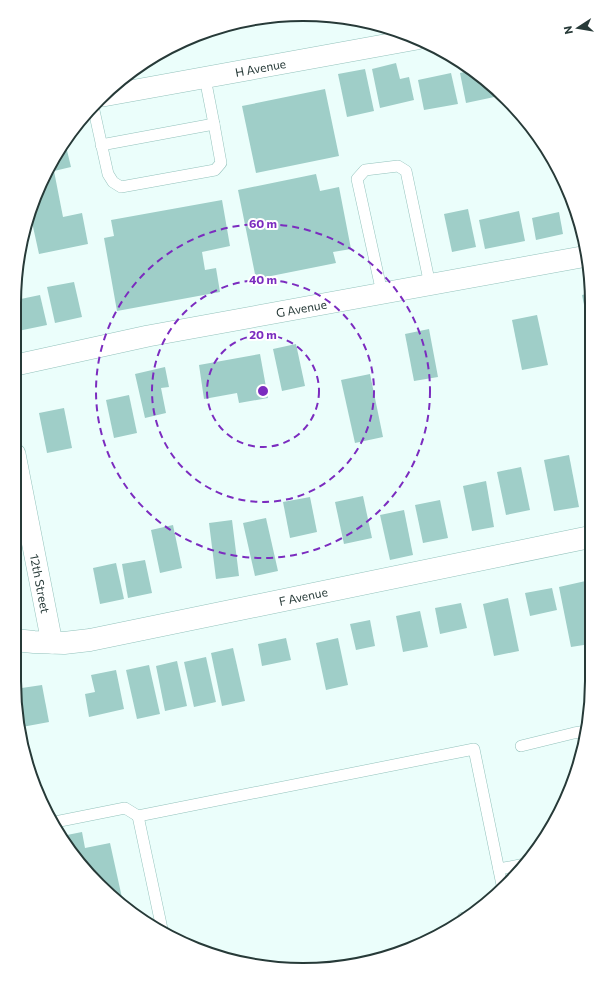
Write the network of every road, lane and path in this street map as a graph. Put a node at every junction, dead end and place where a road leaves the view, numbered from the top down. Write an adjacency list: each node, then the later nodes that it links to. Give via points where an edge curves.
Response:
1 (407, 41): 2 (street, H Avenue)
2 (205, 78): 3 (street, H Avenue); 5 (lane)
3 (114, 94)
4 (95, 113): 6 (lane)
5 (214, 124): 6 (lane); 6 (lane, via 221,163 215,170 121,187 113,182 108,174)
6 (102, 145)
7 (582, 257): 8 (street, G Avenue)
8 (430, 285): 9 (street, G Avenue); 9 (lane, via 406,171 398,166 365,170 358,179)
9 (382, 294): 10 (street, G Avenue, via 148,336)
10 (21, 363)
11 (21, 485): 14 (street, 12th Street)
12 (585, 538): 14 (street, F Avenue, via 90,640)
13 (21, 641): 14 (street, F Avenue)
14 (52, 643)
15 (581, 732): 16 (lane)
16 (521, 746)
17 (138, 816): 18 (lane, via 125,808); 20 (lane, via 474,749); 22 (lane)
18 (59, 821)
19 (516, 866): 20 (lane)
20 (499, 869): 21 (lane)
21 (501, 881)
22 (161, 924)

